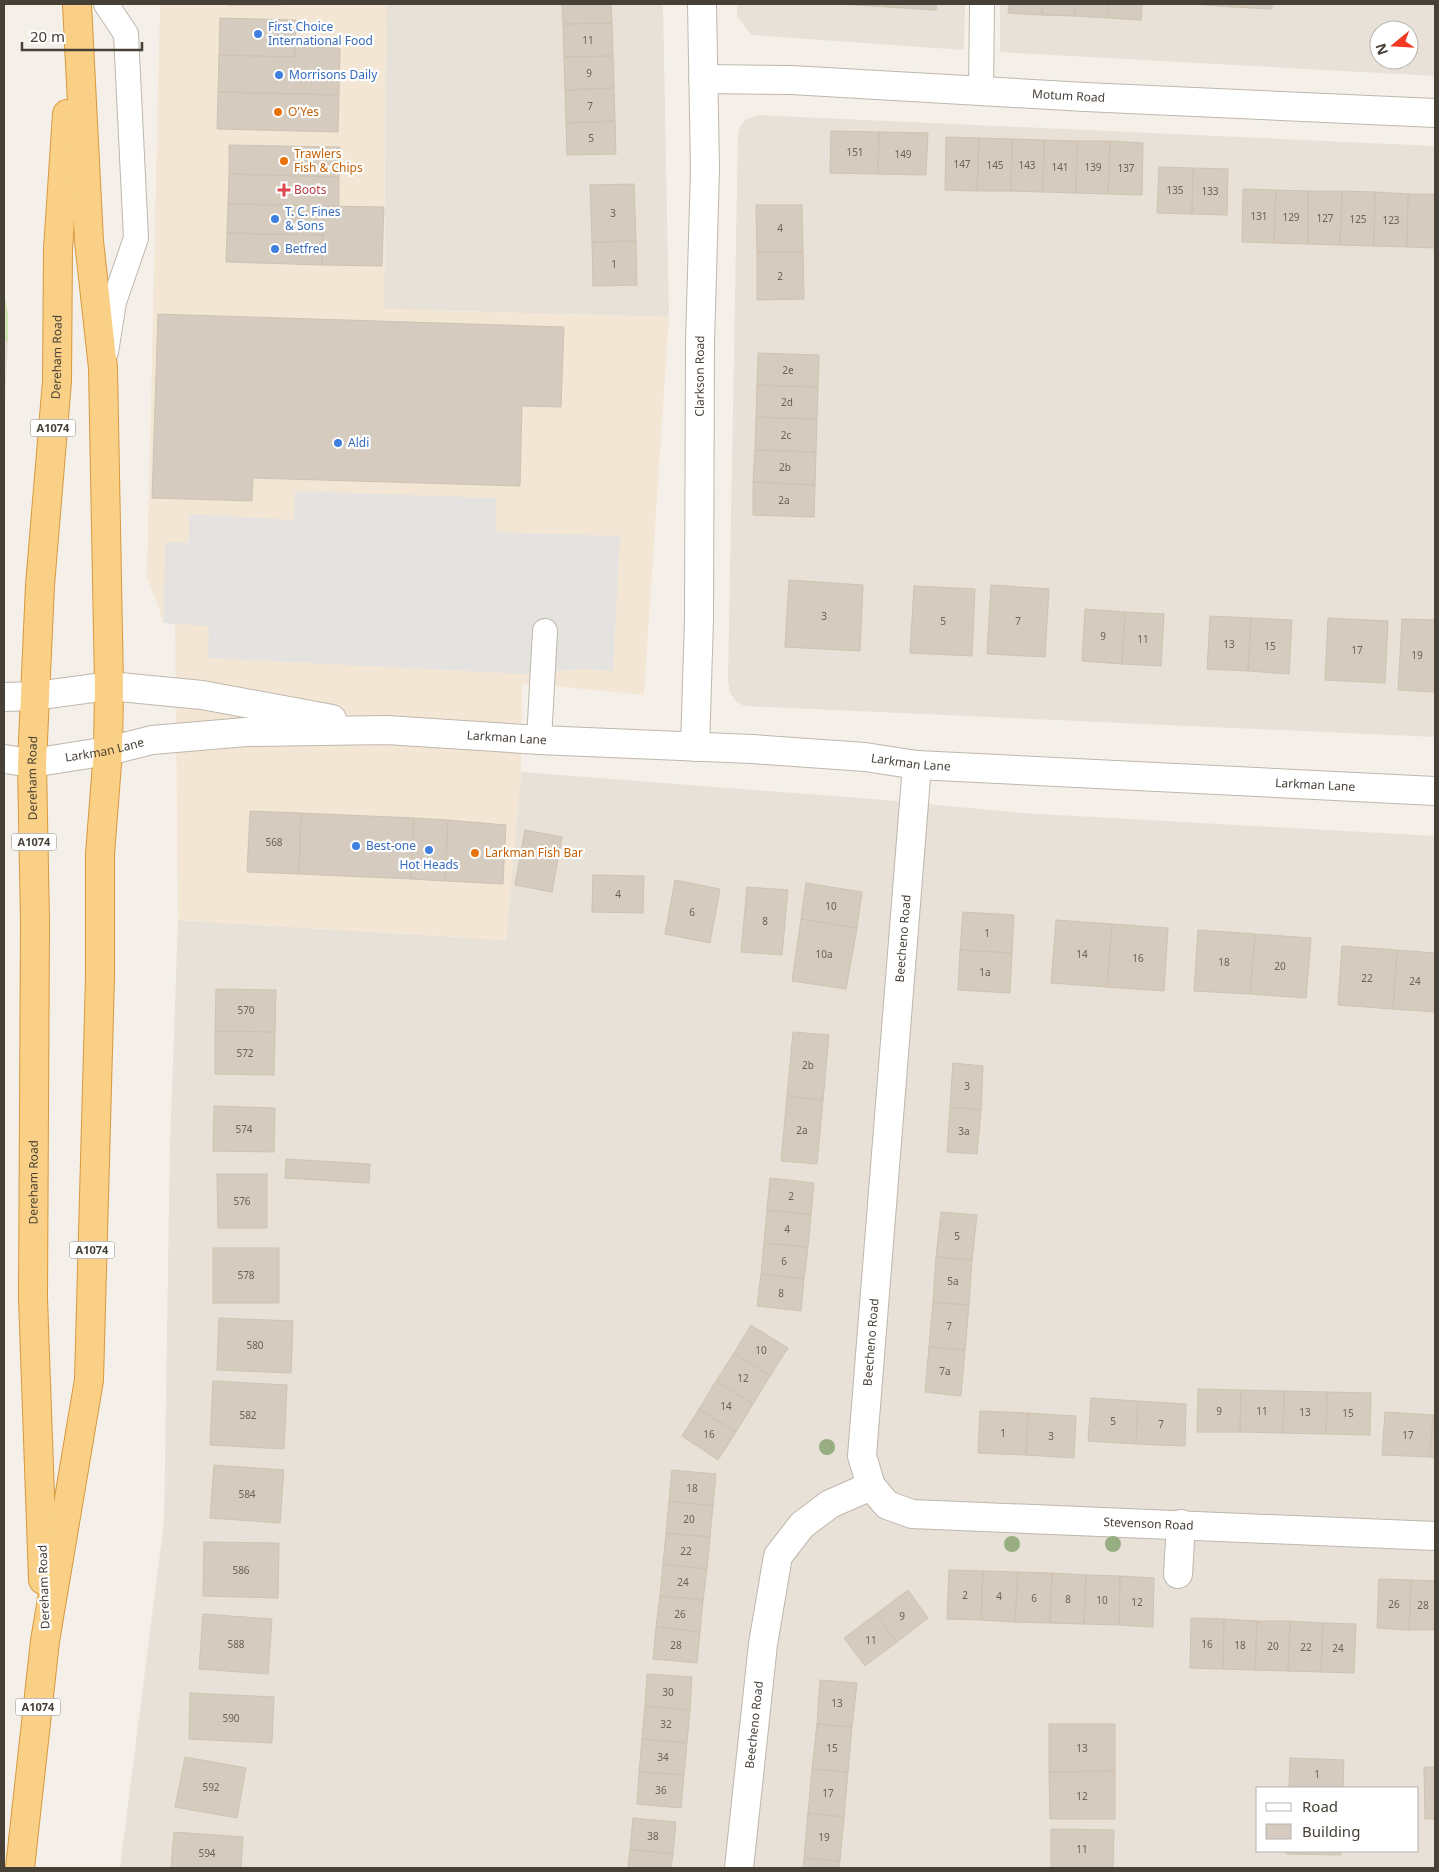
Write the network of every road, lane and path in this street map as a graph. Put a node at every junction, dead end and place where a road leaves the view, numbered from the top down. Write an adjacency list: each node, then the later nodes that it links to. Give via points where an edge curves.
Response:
1 (72, 4): 13 (highway, Dereham Road / A1074, via 58,249 57,381 40,586)
2 (77, 4): 9 (highway, Dereham Road / A1074, via 89,241)
3 (106, 4): 9 (lane, Dereham Road, via 126,34 136,238 114,302)
4 (702, 4): 6 (street, Clarkson Road)
5 (982, 4): 7 (lane)
6 (703, 78): 7 (street, Motum Road); 16 (street, Clarkson Road, via 705,169)
7 (981, 91): 8 (street, Motum Road)
8 (1435, 113)
9 (103, 368): 11 (highway, Dereham Road / A1074)
10 (545, 631): 15 (lane)
11 (110, 686): 13 (street, Larkman Lane); 14 (street, Larkman Lane, via 202,695); 17 (highway, Dereham Road / A1074)
12 (4, 696): 13 (street, Larkman Lane)
13 (35, 696): 19 (highway, Dereham Road / A1074)
14 (387, 730): 15 (street, Larkman Lane); 17 (street, Larkman Lane, via 246,732 152,740)
15 (539, 740): 16 (street, Larkman Lane)
16 (695, 747): 20 (street, Larkman Lane, via 865,756)
17 (108, 751): 19 (street, Larkman Lane); 26 (highway, Dereham Road / A1074, via 100,854 100,976 89,1380)
18 (4, 759): 19 (street, Larkman Lane)
19 (32, 763): 26 (highway, Dereham Road / A1074, via 35,922 33,1298)
20 (917, 765): 21 (street, Larkman Lane); 22 (street, Beecheno Road, via 862,1456)
21 (1435, 791)
22 (871, 1486): 23 (street, Stevenson Road, via 887,1505 912,1514); 28 (street, Beecheno Road, via 830,1504 802,1525 778,1556 763,1644)
23 (1181, 1524): 24 (street, Stevenson Road); 25 (street)
24 (1435, 1536)
25 (1178, 1574)
26 (45, 1642): 27 (highway, Dereham Road / A1074)
27 (20, 1868)
28 (739, 1868)

